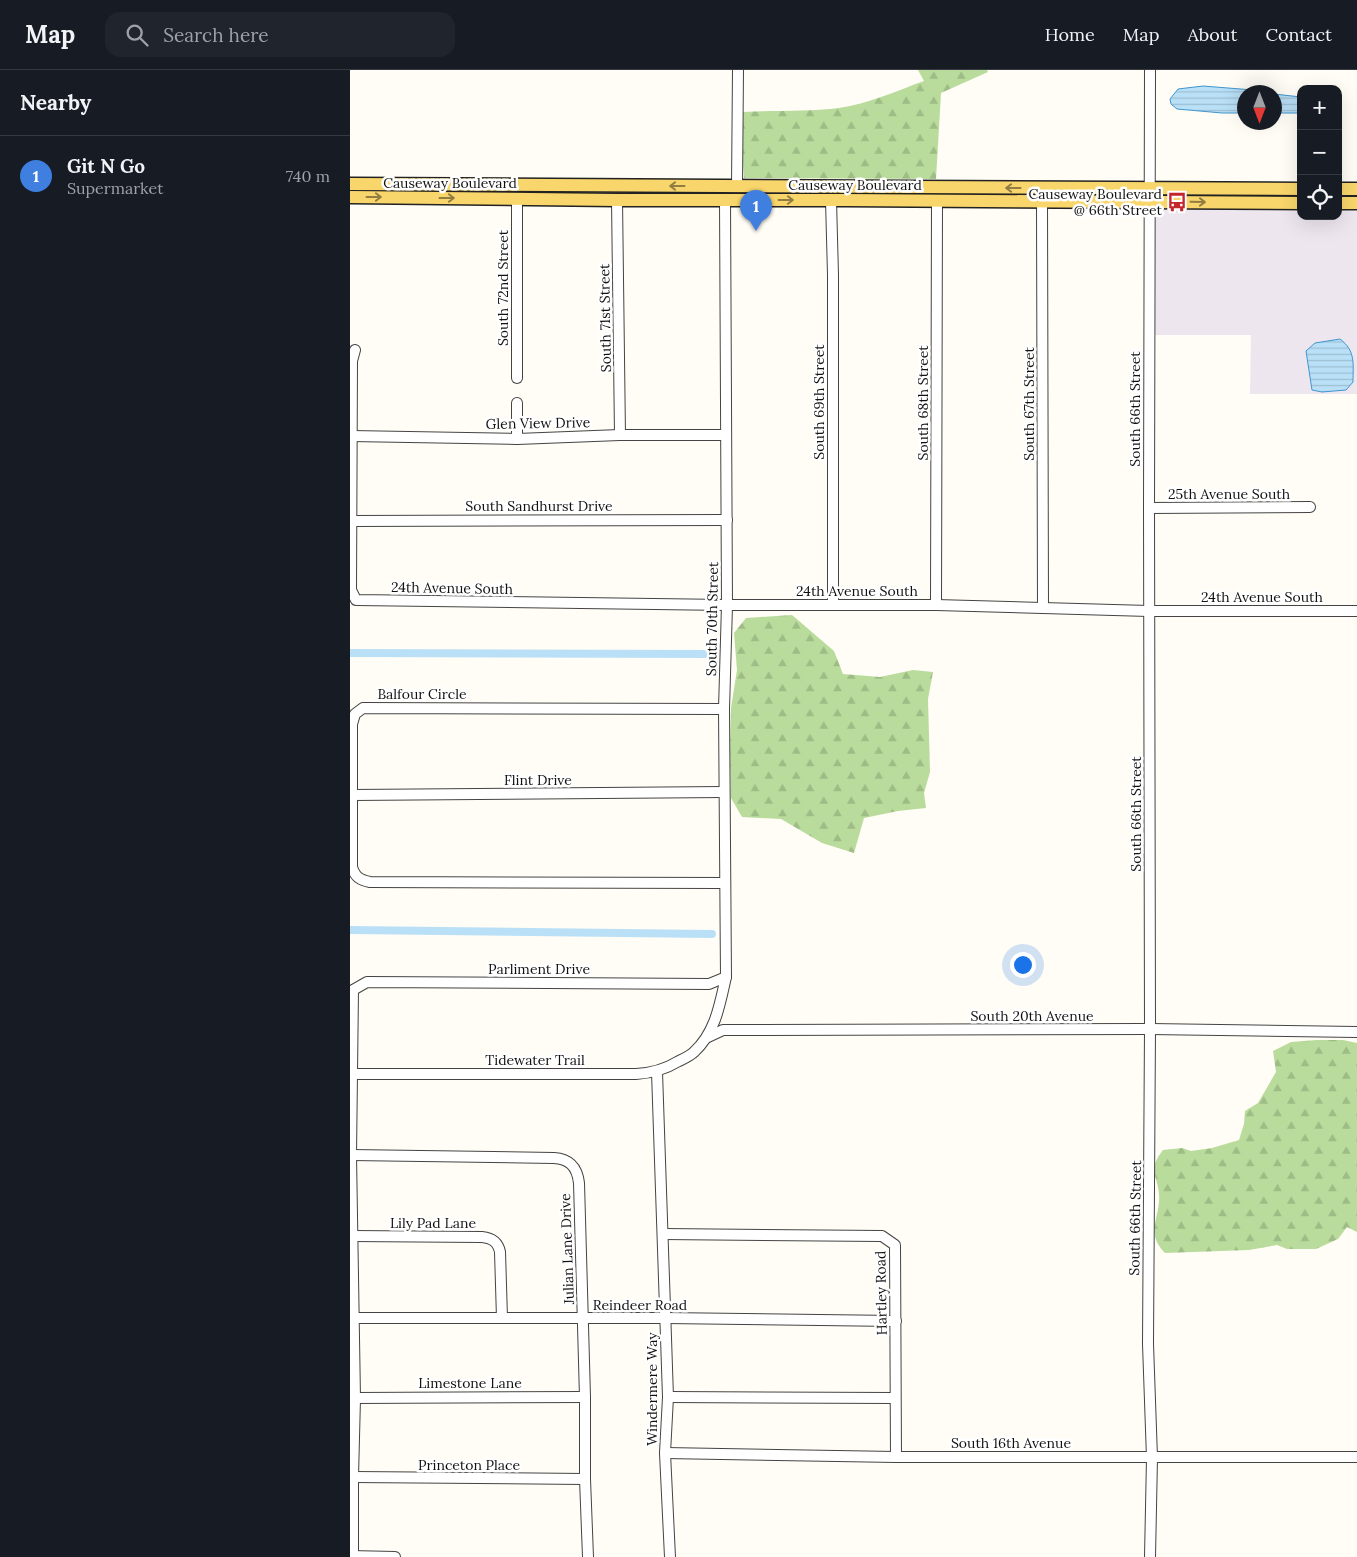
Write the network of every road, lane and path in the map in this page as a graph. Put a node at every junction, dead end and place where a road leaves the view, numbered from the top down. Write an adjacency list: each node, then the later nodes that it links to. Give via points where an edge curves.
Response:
1 (738, 70): 4 (street)
2 (1150, 70): 10 (street, South 66th Street)
3 (350, 184): 9 (main road, Causeway Boulevard)
4 (731, 186): 9 (main road, Causeway Boulevard, one-way to 9); 10 (main road, Causeway Boulevard, one-way to 4); 14 (main road)
5 (1297, 189): 10 (main road, Causeway Boulevard)
6 (1342, 189): 7 (main road)
7 (1357, 189)
8 (1297, 190): 18 (main road, via 1286,196 1256,196)
9 (399, 191): 11 (main road, Causeway Boulevard, one-way to 9); 12 (main road, Causeway Boulevard, one-way to 12)
10 (1149, 195): 17 (main road, Causeway Boulevard); 18 (main road, Causeway Boulevard, one-way to 18); 30 (street, South 66th Street)
11 (350, 197)
12 (517, 198): 13 (main road, Causeway Boulevard); 23 (street, South 72nd Street)
13 (618, 200): 14 (main road, Causeway Boulevard); 25 (street, South 71st Street)
14 (732, 200): 15 (main road, Causeway Boulevard, one-way to 15); 26 (street, South 70th Street)
15 (831, 200): 16 (main road, Causeway Boulevard); 33 (street, South 69th Street)
16 (937, 200): 17 (main road, Causeway Boulevard); 34 (street, South 68th Street)
17 (1042, 201): 36 (street, South 67th Street)
18 (1238, 202): 19 (main road, Causeway Boulevard)
19 (1297, 202)
20 (1342, 203): 21 (main road)
21 (1357, 203)
22 (355, 350): 27 (street)
23 (517, 378)
24 (517, 403): 28 (street)
25 (620, 435): 26 (street, Glen View Drive); 28 (street, Glen View Drive)
26 (726, 435): 31 (street, South 70th Street)
27 (351, 436): 28 (street, Glen View Drive); 32 (street)
28 (517, 438)
29 (1310, 507): 30 (street, 25th Avenue South)
30 (1149, 508): 37 (street, South 66th Street)
31 (727, 520): 32 (street, South Sandhurst Drive); 35 (street, South 70th Street)
32 (351, 521): 35 (street, 24th Avenue South, via 351,590 356,600)
33 (833, 605): 34 (street, 24th Avenue South); 35 (street, 24th Avenue South)
34 (936, 605): 36 (street, 24th Avenue South)
35 (727, 606): 39 (street, South 70th Street)
36 (1043, 608): 37 (street, 24th Avenue South)
37 (1149, 611): 38 (street, 24th Avenue South); 44 (street, South 66th Street)
38 (1357, 612)
39 (724, 709): 40 (street, South 70th Street); 41 (street, Balfour Circle, via 363,708 355,714 352,724)
40 (724, 792): 41 (street, Flint Drive); 42 (street, South 70th Street)
41 (352, 795): 42 (street, Balfour Circle, via 352,867 356,877 366,881)
42 (724, 882): 43 (street, South 70th Street)
43 (726, 977): 46 (street, South 70th Street, via 718,1012); 48 (street, Parliment Drive, via 709,984 367,982 353,990)
44 (1150, 1029): 45 (street, South 20th Avenue); 46 (street, South 20th Avenue, via 723,1030); 64 (street, South 66th Street, via 1148,1344)
45 (1357, 1032)
46 (708, 1036): 47 (street, Tidewater Trail, via 693,1053)
47 (657, 1072): 48 (street, Tidewater Trail); 50 (street, Windermere Way)
48 (351, 1074): 49 (street)
49 (351, 1155): 51 (street); 54 (street, Julian Lane Drive, via 562,1158 570,1162 579,1182)
50 (663, 1234): 55 (street, Windermere Way); 56 (street, Hartley Road, via 882,1236 896,1245)
51 (352, 1236): 52 (street); 53 (street, Lily Pad Lane, via 492,1239 500,1252)
52 (354, 1318): 53 (street, Reindeer Road); 59 (street)
53 (502, 1318): 54 (street, Reindeer Road)
54 (583, 1318): 55 (street, Reindeer Road); 57 (street, Julian Lane Drive)
55 (665, 1318): 56 (street, Reindeer Road); 58 (street, Windermere Way)
56 (896, 1321): 60 (street, Hartley Road)
57 (585, 1397): 59 (street, Limestone Lane); 66 (street, Julian Lane Drive)
58 (668, 1397): 60 (street); 61 (street, Windermere Way)
59 (355, 1398): 65 (street)
60 (895, 1398): 62 (street, Hartley Road)
61 (666, 1453): 62 (street, South 16th Avenue); 70 (street, Windermere Way)
62 (896, 1457): 64 (street, South 16th Avenue)
63 (1357, 1457): 64 (street, South 16th Avenue)
64 (1152, 1458): 71 (street, South 66th Street)
65 (353, 1478): 66 (street, Princeton Place); 67 (street)
66 (585, 1479): 69 (street, Julian Lane Drive)
67 (352, 1556): 68 (street)
68 (395, 1557)
69 (588, 1557)
70 (670, 1557)
71 (1150, 1557)

